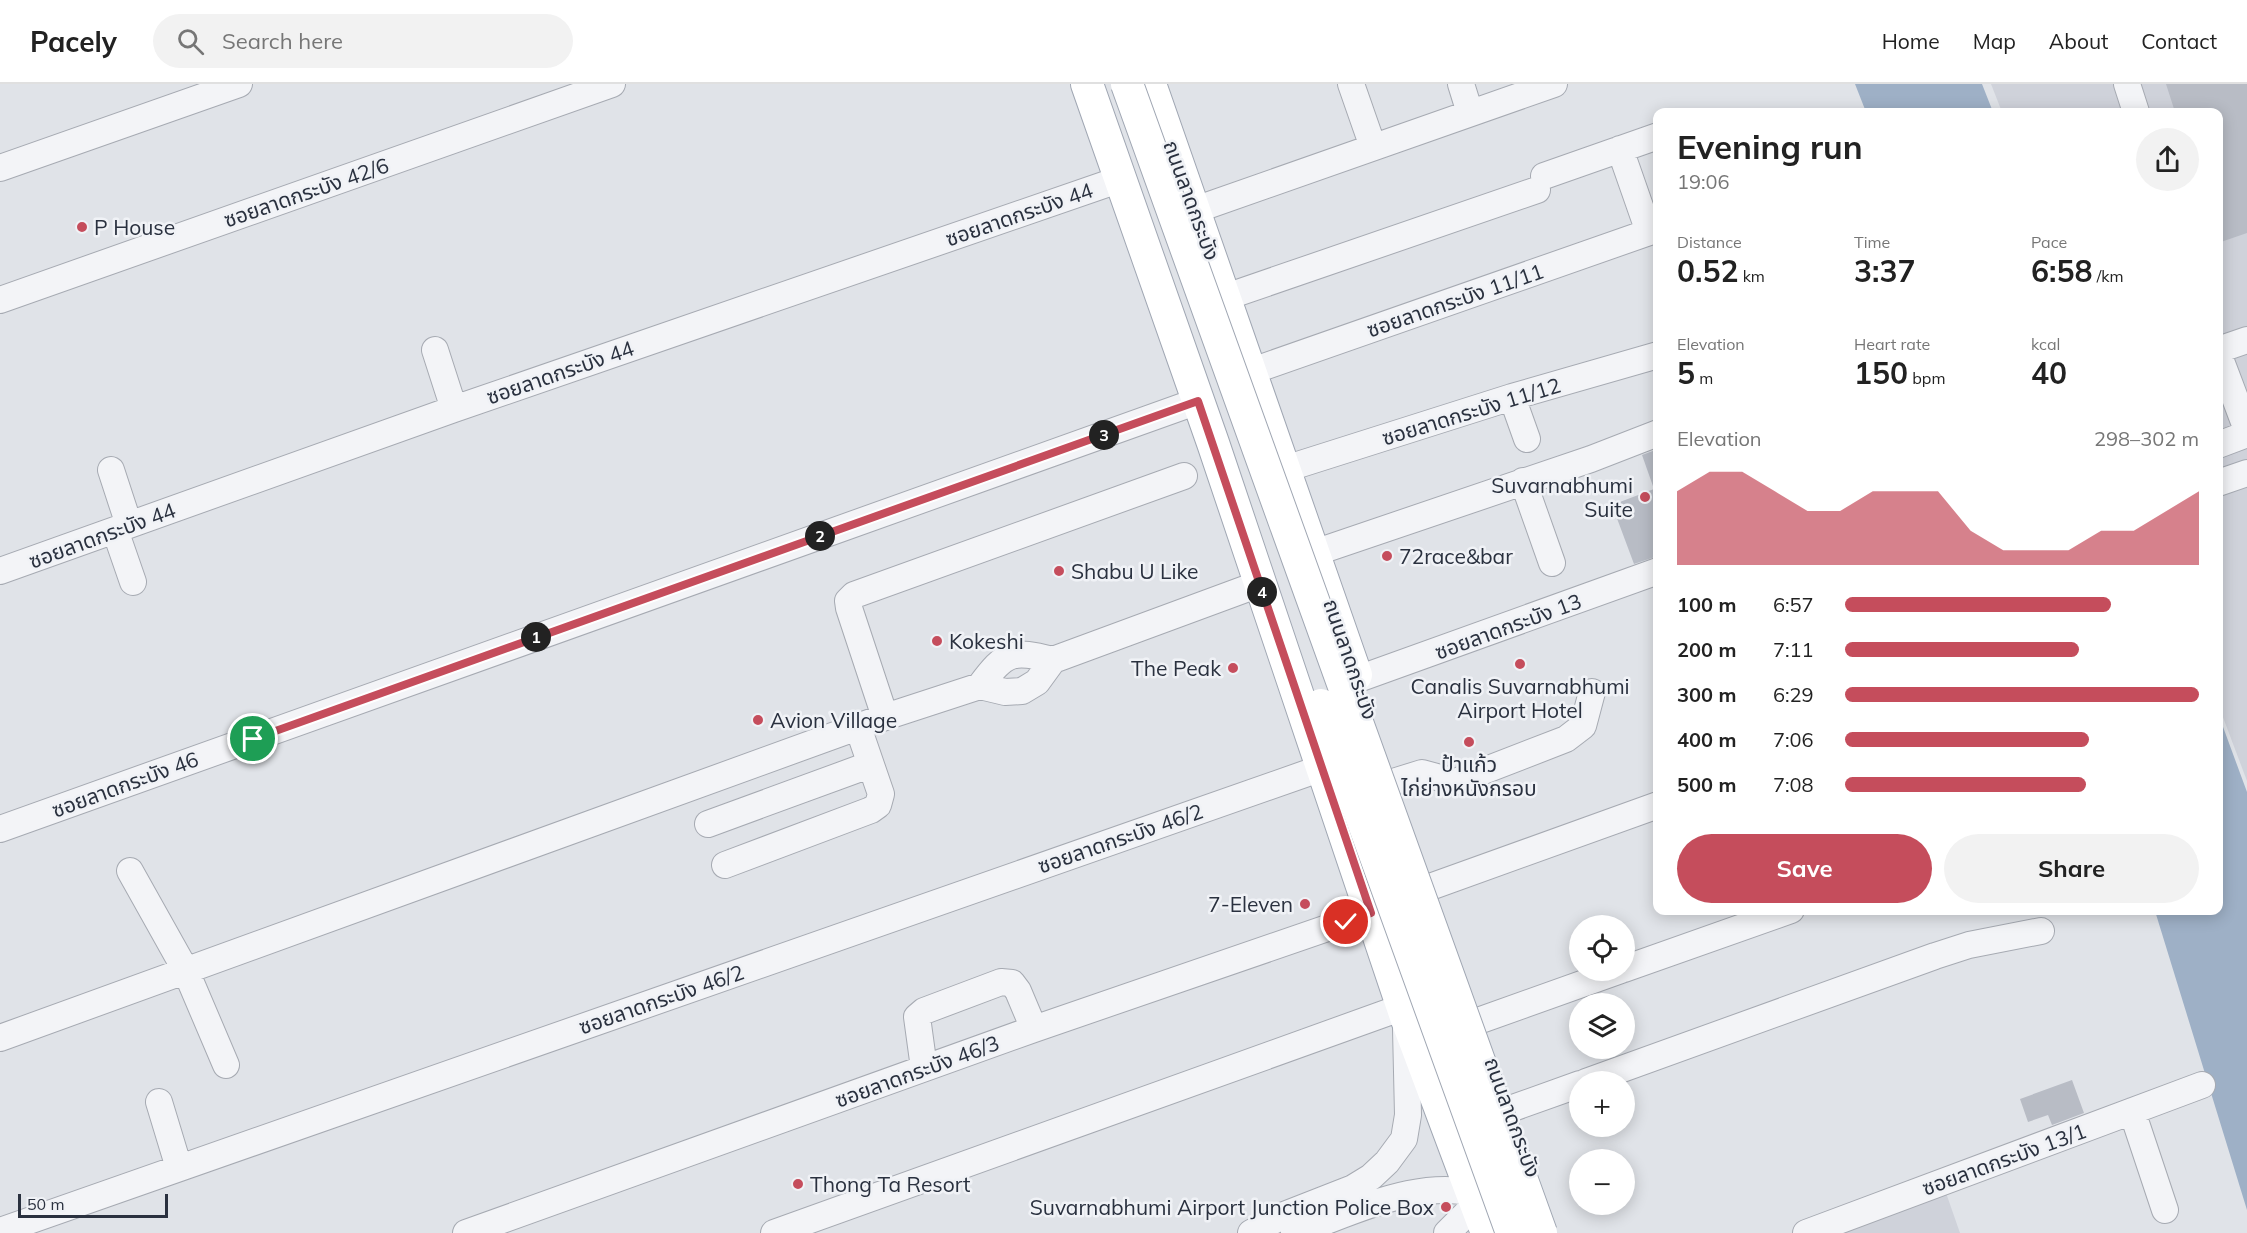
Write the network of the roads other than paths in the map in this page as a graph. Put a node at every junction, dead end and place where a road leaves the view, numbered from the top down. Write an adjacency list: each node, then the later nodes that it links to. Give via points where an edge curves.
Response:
1 (239, 84): 16 (street)
2 (612, 84): 21 (street, ซอยลาดกระบัง 42/6)
3 (1087, 84): 17 (main road)
4 (1110, 84): 90 (main road, bridge, via 1208,364 1303,655)
5 (1127, 84): 91 (main road, bridge)
6 (1150, 84): 18 (main road, ถนนลาดกระบัง)
7 (1351, 84): 14 (street)
8 (1461, 84): 12 (street)
9 (1554, 84): 12 (street)
10 (2127, 84): 11 (street)
11 (2135, 108)
12 (1470, 113): 14 (street)
13 (1653, 138): 15 (street)
14 (1373, 147): 18 (street)
15 (1620, 149): 19 (street); 20 (street, via 1540,183)
16 (0, 168)
17 (1121, 179): 29 (main road); 30 (street, ซอยลาดกระบัง 44)
18 (1195, 210): 20 (main road, ถนนลาดกระบัง)
19 (1653, 231): 27 (street, ซอยลาดกระบัง 11/11)
20 (1226, 297): 27 (main road, ถนนลาดกระบัง)
21 (0, 300)
22 (2247, 340): 24 (street)
23 (435, 350): 30 (street)
24 (2223, 350)
25 (1653, 356): 28 (street, ซอยลาดกระบัง 11/12)
26 (2223, 366): 31 (street)
27 (1252, 371): 35 (main road, ถนนลาดกระบัง)
28 (1512, 397): 33 (street); 35 (street, ซอยลาดกระบัง 11/12)
29 (1198, 401): 47 (main road); 59 (street, ซอยลาดกระบัง 46)
30 (454, 409): 41 (street, ซอยลาดกระบัง 44)
31 (2247, 432): 34 (street)
32 (1653, 435): 39 (street)
33 (1527, 439)
34 (2223, 443)
35 (1285, 469): 42 (main road, ถนนลาดกระบัง)
36 (111, 470): 41 (street)
37 (2247, 473): 40 (street)
38 (1184, 476): 52 (street, via 854,595 848,600 849,608)
39 (1523, 481): 42 (street); 43 (street)
40 (2223, 481)
41 (122, 527): 44 (street, ซอยลาดกระบัง 44); 46 (street)
42 (1314, 553): 49 (main road, ถนนลาดกระบัง)
43 (1552, 563)
44 (0, 571)
45 (1653, 573): 49 (street, ซอยลาดกระบัง 13)
46 (133, 582)
47 (1260, 584): 48 (street); 55 (main road)
48 (1053, 660): 50 (street, via 1037,682 1022,691 1005,692); 50 (street, via 1028,654 1010,655 995,665)
49 (1358, 679): 56 (main road, ถนนลาดกระบัง)
50 (980, 686): 52 (street)
51 (1592, 692): 56 (street, via 1582,726 1566,740 1455,782 1422,773)
52 (885, 717): 53 (street)
53 (858, 727): 54 (street); 67 (street)
54 (869, 765): 58 (street); 60 (street, via 881,794 878,805 871,810)
55 (1322, 768): 63 (main road); 81 (street, ซอยลาดกระบัง 46/2)
56 (1393, 782): 62 (main road, ถนนลาดกระบัง)
57 (1653, 807): 62 (street)
58 (708, 824)
59 (0, 829)
60 (725, 865)
61 (130, 871): 67 (street)
62 (1430, 887): 70 (main road, ถนนลาดกระบัง)
63 (1371, 913): 69 (main road); 71 (street, ซอยลาดกระบัง 46/3)
64 (1777, 915): 66 (street)
65 (2041, 932): 75 (street, via 1969,945 1935,956)
66 (1635, 966)
67 (186, 971): 72 (street); 73 (street)
68 (1592, 981): 70 (street)
69 (1405, 1012): 82 (main road); 86 (street); 87 (street, via 1408,1115 1404,1139 1362,1183)
70 (1478, 1021): 80 (main road, ถนนลาดกระบัง)
71 (1034, 1029): 74 (street, ซอยลาดกระบัง 46/3); 74 (street, via 1018,991 1012,983 1001,982 917,1017)
72 (0, 1038)
73 (226, 1065)
74 (924, 1068): 85 (street, ซอยลาดกระบัง 46/3)
75 (1616, 1071)
76 (2202, 1085): 79 (street, ซอยลาดกระบัง 13/1)
77 (1569, 1090): 80 (street)
78 (159, 1102): 81 (street)
79 (2132, 1111): 83 (street); 93 (street, ซอยลาดกระบัง 13/1)
80 (1514, 1120): 82 (street, via 1504,1172); 92 (main road, ถนนลาดกระบัง)
81 (179, 1168): 84 (street, ซอยลาดกระบัง 46/2)
82 (1480, 1206): 88 (street, via 1411,1194); 89 (street); 91 (street, via 1508,1205)
83 (2165, 1210)
84 (0, 1231)
85 (466, 1233)
86 (774, 1233)
87 (1251, 1233)
88 (1294, 1233)
89 (1447, 1233)
90 (1512, 1233)
91 (1541, 1233)
92 (1556, 1233)
93 (1806, 1233)

